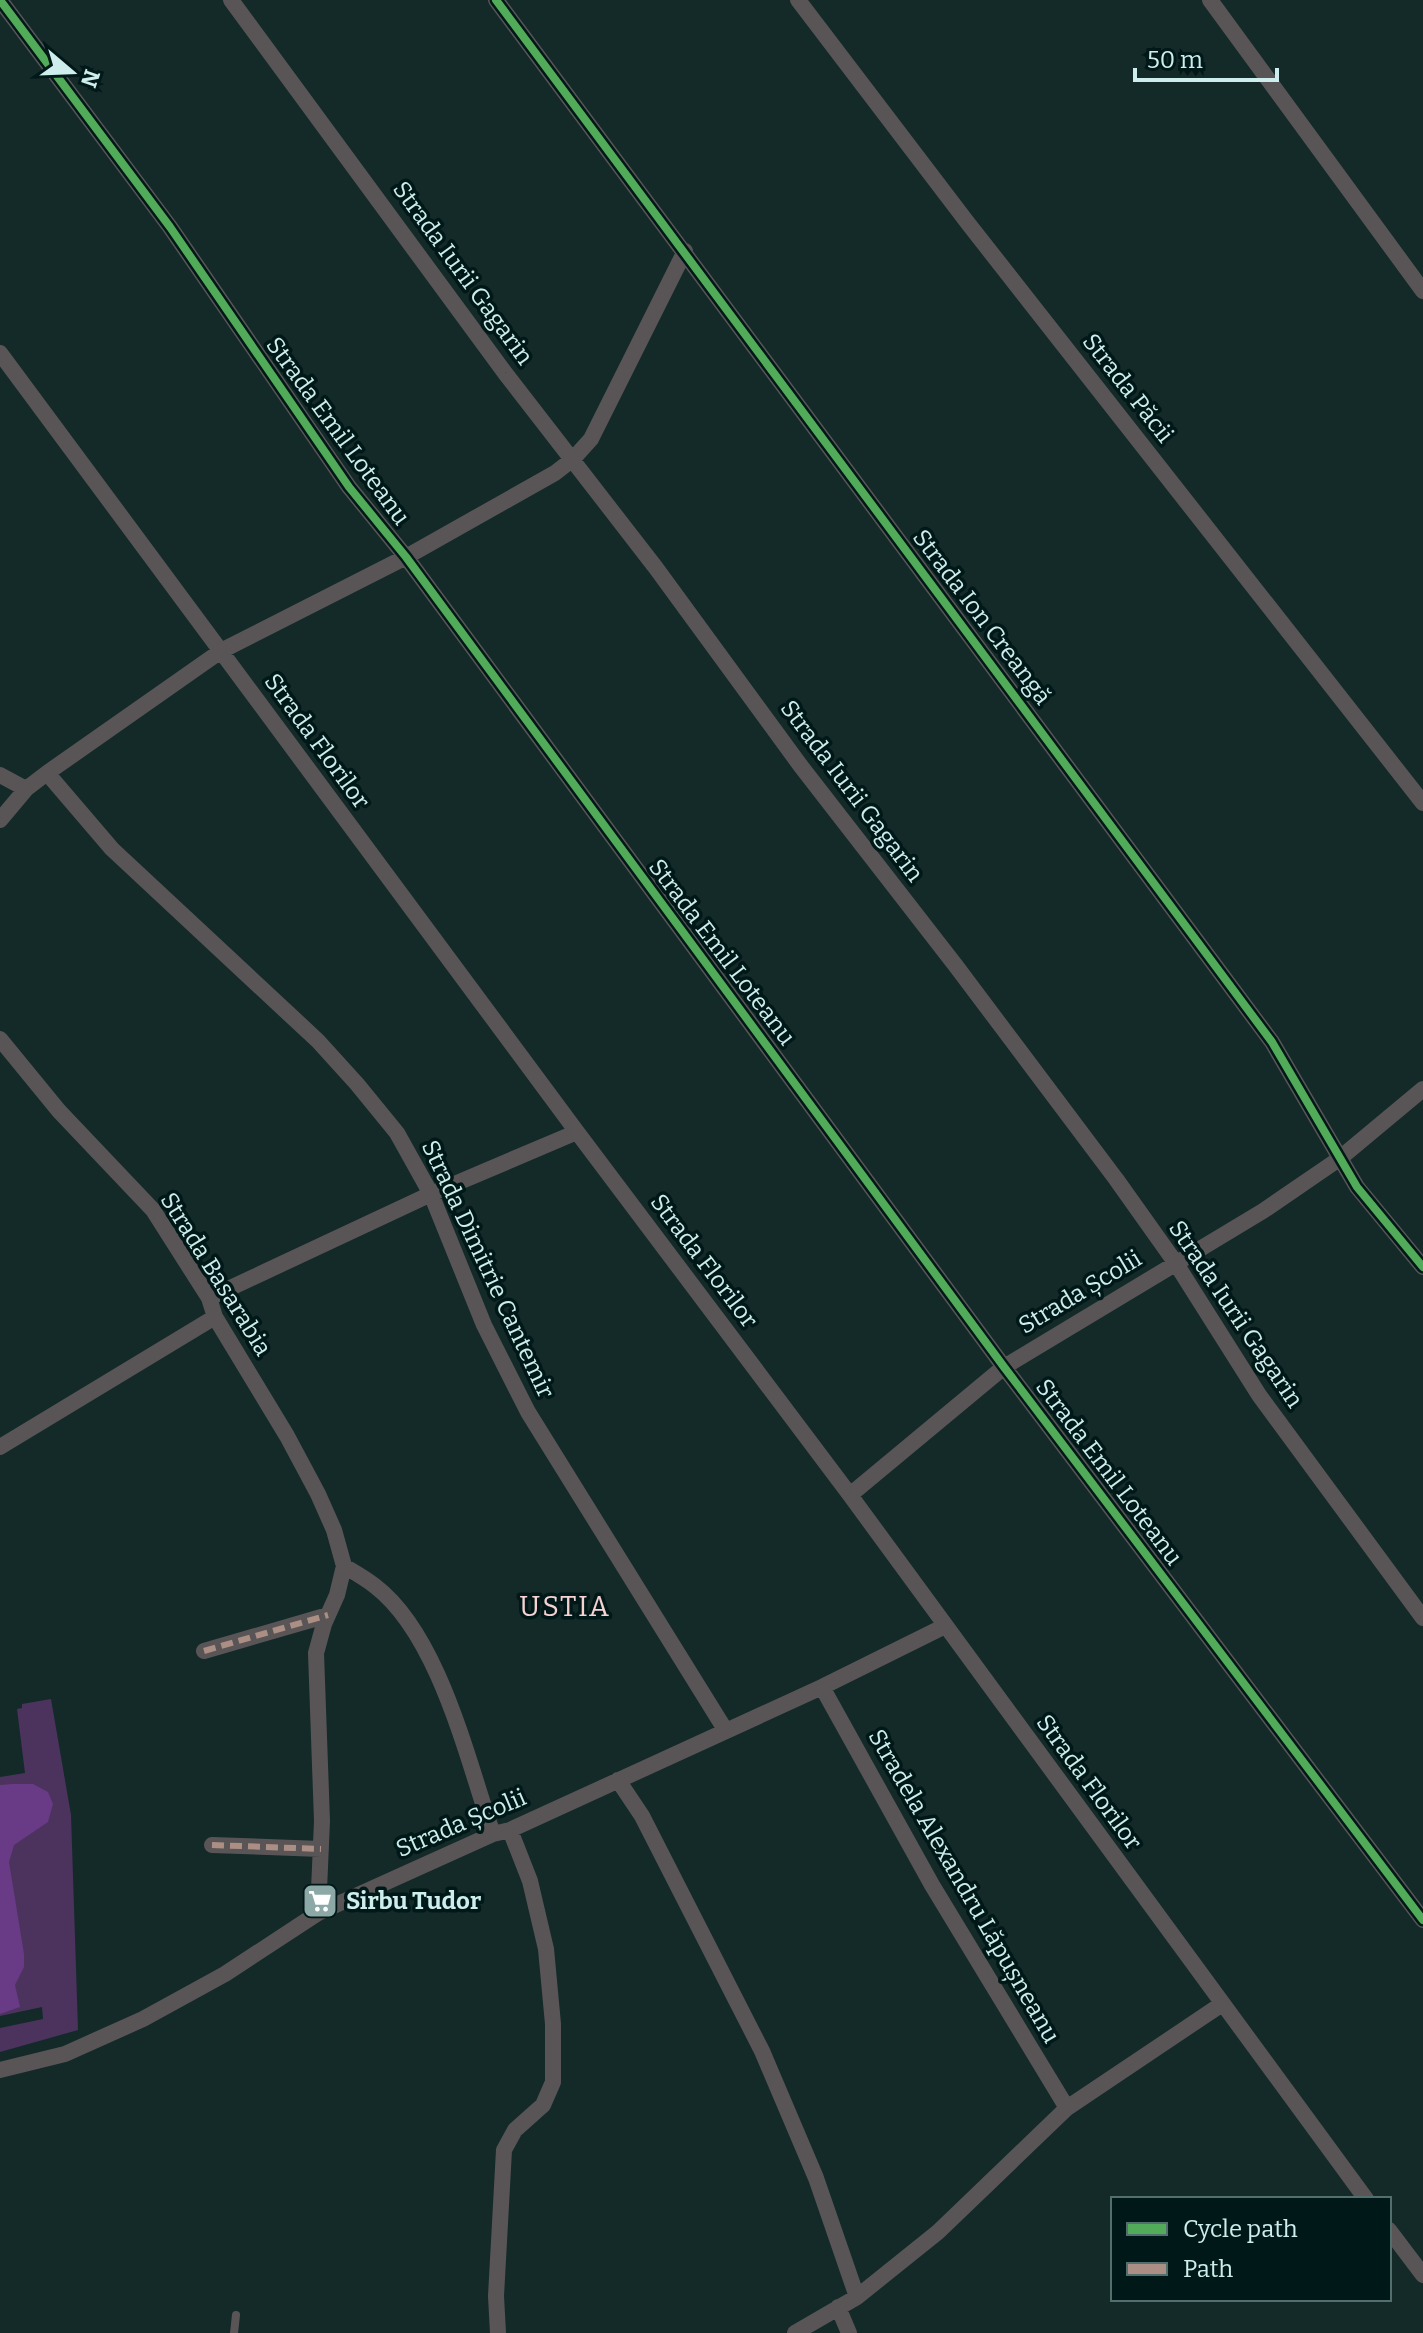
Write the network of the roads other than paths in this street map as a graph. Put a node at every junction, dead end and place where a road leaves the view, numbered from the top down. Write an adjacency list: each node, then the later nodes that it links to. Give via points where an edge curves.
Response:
1 (0, 0): 10 (street, Strada Emil Loteanu, via 170,227 349,487)
2 (231, 0): 9 (street, Strada Iurii Gagarin)
3 (496, 0): 6 (street, Strada Ion Creangă)
4 (798, 0): 15 (street, Strada Păcii)
5 (1210, 0): 7 (street)
6 (685, 251): 9 (street, via 591,439); 20 (street, Strada Ion Creangă, via 1272,1042)
7 (1423, 291)
8 (0, 353): 11 (street, Strada Florilor)
9 (573, 459): 10 (street); 22 (street, Strada Iurii Gagarin)
10 (406, 557): 11 (street); 26 (street, Strada Emil Loteanu)
11 (221, 651): 12 (street); 19 (street, Strada Florilor)
12 (47, 773): 14 (street); 21 (street, Strada Dimitrie Cantemir, via 112,849 318,1041 397,1133)
13 (0, 775): 14 (street)
14 (26, 789): 16 (street)
15 (1423, 803)
16 (0, 820)
17 (0, 1039): 24 (street, Strada Basarabia, via 59,1111 153,1210)
18 (1423, 1089): 20 (street, Strada Școlii)
19 (577, 1132): 21 (street); 28 (street, Strada Florilor)
20 (1339, 1159): 22 (street, Strada Școlii); 23 (street, Strada Ion Creangă)
21 (431, 1194): 24 (street); 35 (street, Strada Dimitrie Cantemir, via 484,1325 528,1412)
22 (1175, 1262): 26 (street, Strada Școlii); 31 (street, Strada Iurii Gagarin, via 1259,1395)
23 (1423, 1267)
24 (209, 1298): 25 (street, Strada Basarabia)
25 (215, 1317): 27 (street); 29 (street, Strada Basarabia, via 312,1482)
26 (1004, 1367): 28 (street, Strada Școlii); 42 (street, Strada Emil Loteanu)
27 (0, 1447)
28 (850, 1495): 32 (street, Strada Florilor)
29 (344, 1566): 30 (street); 38 (street, via 376,1586 426,1648)
30 (328, 1615): 33 (street); 40 (street, via 316,1653)
31 (1423, 1618)
32 (945, 1626): 34 (street, Strada Școlii); 43 (street, Strada Florilor)
33 (204, 1651)
34 (822, 1687): 35 (street, Strada Școlii); 45 (street, Stradela Alexandru Lăpușneanu, via 932,1885)
35 (726, 1731): 36 (street, Strada Școlii)
36 (618, 1780): 37 (street, Strada Școlii); 49 (street, via 642,1816 762,2051 816,2178)
37 (510, 1830): 38 (street, Strada Școlii); 53 (street, via 530,1881 546,1949 553,2082 543,2105 515,2130 504,2150)
38 (493, 1834): 41 (street, Strada Școlii)
39 (212, 1845): 40 (street)
40 (321, 1849): 41 (street)
41 (318, 1913): 44 (street, Strada Școlii, via 143,2019 65,2054)
42 (1423, 1920)
43 (1222, 2004): 45 (street); 46 (street, Strada Florilor)
44 (0, 2070)
45 (1067, 2108): 49 (street, via 938,2232)
46 (1365, 2197)
47 (1391, 2233): 48 (street)
48 (1423, 2275)
49 (857, 2297): 50 (street)
50 (838, 2307): 54 (street); 55 (street)
51 (236, 2315): 52 (lane)
52 (234, 2333)
53 (498, 2333)
54 (795, 2333)
55 (849, 2333)

